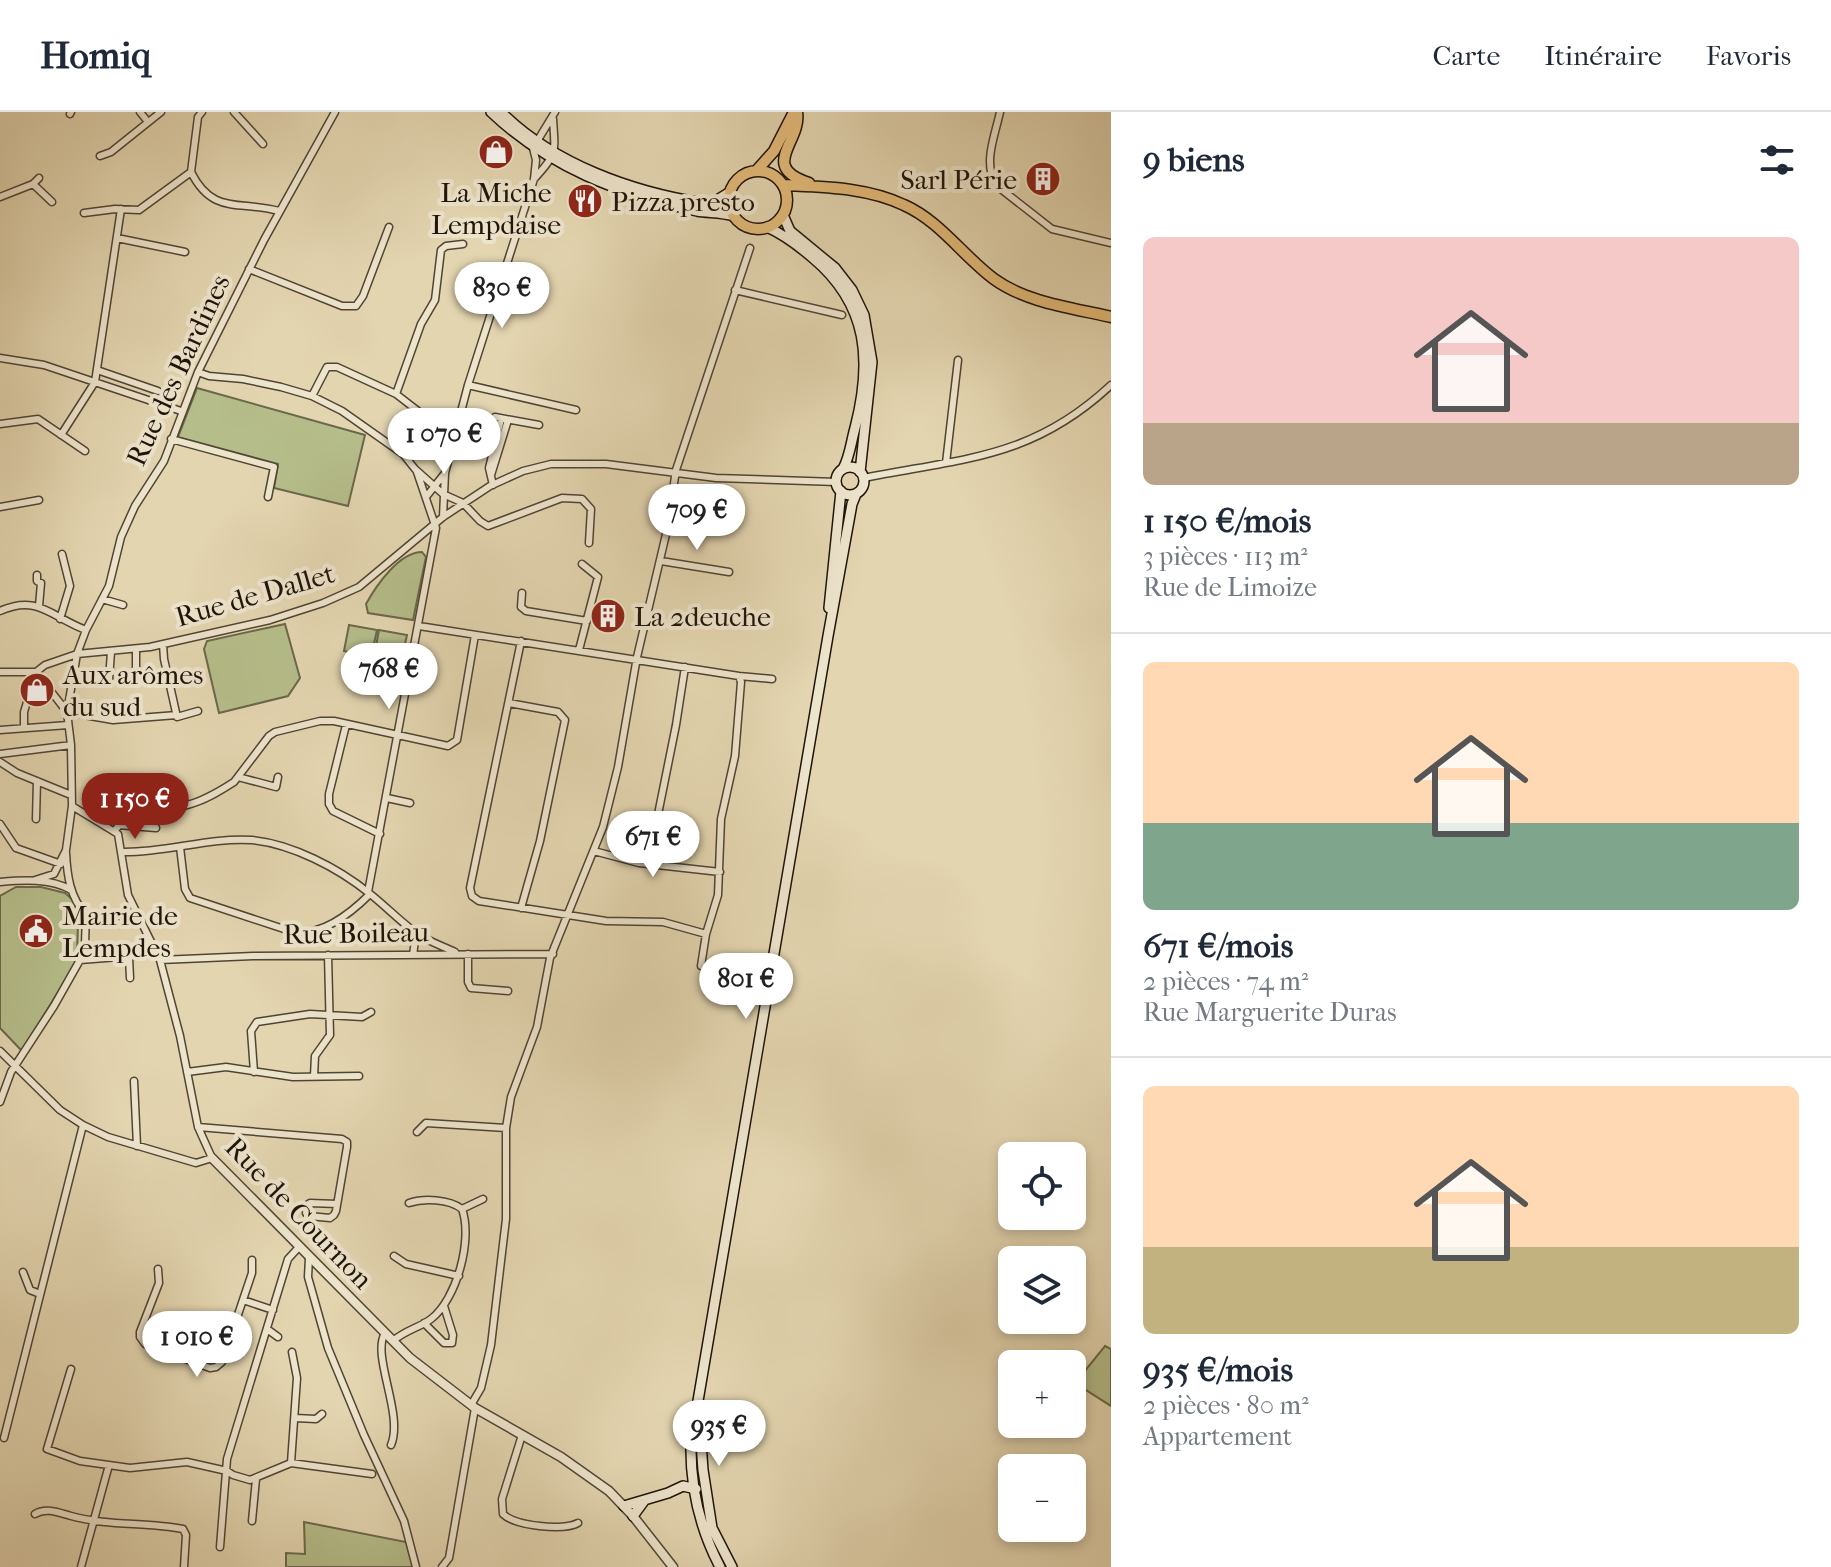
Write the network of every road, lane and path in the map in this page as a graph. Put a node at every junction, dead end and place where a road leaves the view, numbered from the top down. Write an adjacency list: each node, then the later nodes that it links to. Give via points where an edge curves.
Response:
1 (140, 112): 11 (street)
2 (161, 112): 11 (street)
3 (201, 112): 18 (street)
4 (234, 112): 12 (street)
5 (335, 112): 31 (street, Rue des Bardines)
6 (491, 112): 13 (main road)
7 (501, 112): 13 (main road)
8 (796, 112): 14 (main road); 24 (main road, via 798,124 784,153 785,168)
9 (1000, 112): 38 (street, via 989,162 997,186 1052,229)
10 (554, 115): 13 (street); 16 (street)
11 (148, 122): 15 (street)
12 (263, 144)
13 (534, 144): 16 (main road); 21 (street)
14 (774, 151): 17 (main road); 19 (main road)
15 (100, 156)
16 (553, 156): 21 (street); 29 (main road)
17 (757, 170): 19 (main road); 25 (main road, via 743,175)
18 (191, 172): 30 (street, via 146,207); 31 (street, via 217,202)
19 (775, 176): 23 (main road)
20 (39, 178): 22 (street)
21 (534, 179): 51 (street)
22 (33, 184): 26 (street); 27 (street)
23 (783, 185): 24 (main road); 28 (main road)
24 (814, 185): 28 (main road); 45 (main road, via 902,204 950,238 995,280 1032,298)
25 (730, 192): 29 (main road); 34 (main road)
26 (0, 197)
27 (52, 202)
28 (787, 202): 33 (main road)
29 (689, 205): 34 (main road)
30 (121, 209): 32 (street); 37 (street)
31 (279, 211): 42 (street, Rue des Bardines)
32 (84, 213)
33 (783, 215): 36 (main road); 68 (main road, via 790,231 844,278 864,315 872,374)
34 (734, 216): 36 (main road, via 754,228)
35 (389, 227): 42 (street, via 356,306 342,306)
36 (767, 227): 66 (main road, via 820,264 839,284 858,318 865,350 864,384)
37 (117, 238): 41 (street); 48 (street)
38 (1111, 243)
39 (463, 244): 54 (street, via 441,250 435,300)
40 (750, 248): 43 (street)
41 (185, 252)
42 (249, 269): 49 (street, Rue des Bardines)
43 (735, 290): 44 (street); 67 (street)
44 (842, 315)
45 (1111, 317)
46 (0, 358): 50 (street)
47 (958, 360): 64 (street)
48 (97, 370): 50 (street); 53 (street)
49 (198, 372): 55 (street); 57 (street, Rue des Bardines)
50 (95, 382): 57 (street); 61 (street)
51 (468, 385): 56 (street); 60 (street)
52 (1111, 385): 64 (street, via 1064,423 1025,443)
53 (158, 391)
54 (396, 394): 55 (street, via 331,366 323,371); 60 (street, via 440,428)
55 (312, 396): 65 (street, via 371,429)
56 (576, 410)
57 (181, 411): 62 (street, Rue des Bardines)
58 (0, 424): 61 (street, via 38,419)
59 (539, 425): 69 (street, via 501,419)
60 (455, 433): 71 (street)
61 (61, 435): 63 (street)
62 (171, 439): 73 (street, via 274,467); 87 (street, Rue des Bardines, via 121,537)
63 (85, 451)
64 (946, 463): 68 (street)
65 (415, 469): 71 (street); 74 (street)
66 (843, 469): 68 (main road); 70 (main road)
67 (675, 474): 69 (street, Rue de Dallet, via 606,464 551,464); 70 (street, Rue de Dallet); 82 (street)
68 (862, 475): 72 (main road, via 863,486)
69 (493, 485): 76 (street, Rue de Dallet)
70 (839, 486): 72 (main road); 96 (main road)
71 (440, 489): 74 (street); 76 (street); 78 (street)
72 (856, 494): 96 (main road)
73 (268, 497)
74 (426, 499): 79 (street)
75 (39, 500): 77 (street)
76 (463, 503): 78 (street, Rue de Dallet); 80 (street, via 488,526 562,498 582,499 591,509)
77 (0, 507)
78 (443, 517): 79 (street, Rue de Dallet)
79 (434, 525): 93 (street); 98 (street, Rue de Dallet, via 359,587 323,603)
80 (589, 543)
81 (62, 554): 91 (street, via 70,586)
82 (661, 561): 84 (street); 103 (street)
83 (582, 564): 92 (street, via 598,577)
84 (729, 572)
85 (37, 575): 89 (street)
86 (522, 593): 92 (street, via 521,607 526,611)
87 (102, 599): 88 (street); 94 (street, Rue des Bardines)
88 (123, 605)
89 (39, 606): 90 (street, via 21,603); 91 (street)
90 (0, 611)
91 (60, 619): 94 (street)
92 (587, 621): 100 (street)
93 (419, 626): 95 (street); 119 (street)
94 (86, 630): 102 (street, Rue des Bardines)
95 (475, 635): 97 (street); 119 (street, via 457,740 448,746)
96 (828, 636): 216 (main road, via 698,1411)
97 (521, 641): 100 (street); 111 (street)
98 (163, 644): 99 (street, Rue de Dallet); 114 (street)
99 (136, 650): 101 (street, Rue de Dallet); 110 (street)
100 (579, 650): 103 (street)
101 (111, 652): 102 (street, Rue de Dallet); 108 (street)
102 (77, 654): 106 (street, Rue de Dallet); 113 (street, Rue des Bardines)
103 (637, 660): 104 (street); 137 (street, via 615,782)
104 (685, 667): 107 (street); 140 (street)
105 (0, 672): 106 (street)
106 (36, 672): 113 (street); 117 (street)
107 (739, 676): 109 (street); 141 (street, via 735,756 721,819)
108 (109, 679)
109 (772, 679)
110 (136, 682)
111 (509, 703): 147 (street, via 470,888 479,901); 147 (street, via 558,712 565,720)
112 (198, 711): 114 (street)
113 (67, 712): 114 (street, via 113,720); 115 (street, Rue des Bardines)
114 (177, 715)
115 (68, 725): 117 (street); 120 (street, Rue des Bardines)
116 (346, 725): 119 (street); 123 (street, via 326,720 275,732); 134 (street, via 329,804 337,814)
117 (24, 727): 118 (street)
118 (0, 730)
119 (399, 737): 127 (street)
120 (71, 745): 121 (street); 126 (street, Rue des Bardines)
121 (0, 754)
122 (0, 762): 125 (street)
123 (238, 777): 124 (street, via 276,787); 132 (street, via 198,802 129,816)
124 (278, 777)
125 (37, 781): 126 (street); 130 (street)
126 (71, 795): 129 (street, Rue des Bardines)
127 (387, 798): 128 (street); 134 (street)
128 (410, 803)
129 (72, 806): 132 (street); 136 (street, Rue des Bardines)
130 (36, 819)
131 (0, 824): 139 (street, via 16,848)
132 (117, 828): 133 (street); 138 (street)
133 (156, 828)
134 (380, 834): 145 (street)
135 (180, 847): 138 (street); 145 (street, via 242,840 267,843 327,867); 145 (street, via 190,898 293,932 324,928)
136 (66, 850): 139 (street); 144 (street)
137 (594, 851): 140 (street); 149 (street)
138 (122, 852): 146 (street)
139 (61, 864): 142 (street, via 49,878)
140 (648, 864): 141 (street)
141 (720, 872): 153 (street)
142 (35, 880): 143 (street); 144 (street)
143 (0, 882)
144 (73, 891): 148 (street)
145 (369, 893): 152 (street)
146 (131, 904): 150 (street); 151 (street, Rue de Cournon)
147 (521, 908): 149 (street)
148 (86, 914): 150 (street); 163 (street)
149 (568, 915): 153 (street, via 663,922); 158 (street)
150 (127, 916): 151 (street)
151 (141, 921): 161 (street, Rue de Cournon)
152 (413, 931): 154 (street); 160 (street)
153 (706, 934): 164 (street)
154 (432, 942): 155 (street); 156 (street)
155 (429, 954): 156 (street, Rue Boileau); 160 (street, Rue Boileau)
156 (458, 954): 157 (street, Rue Boileau)
157 (468, 954): 158 (street, Rue Boileau); 166 (street, via 471,988)
158 (553, 954): 179 (street)
159 (328, 955): 160 (street, Rue Boileau); 161 (street, Rue Boileau); 168 (street)
160 (413, 955)
161 (158, 957): 162 (street, Rue Boileau); 171 (street, Rue de Cournon)
162 (129, 958): 163 (street, Rue Boileau); 165 (street)
163 (80, 960): 170 (street)
164 (701, 966)
165 (130, 978)
166 (508, 991)
167 (371, 1012): 168 (street, via 362,1017)
168 (329, 1015): 172 (street, via 253,1025); 173 (street, via 330,1035 315,1056)
169 (0, 1051): 170 (street)
170 (15, 1065): 176 (street); 177 (street)
171 (187, 1072): 172 (street, via 226,1067); 178 (street, Rue de Cournon)
172 (254, 1072): 173 (street)
173 (314, 1076): 174 (street)
174 (359, 1076)
175 (134, 1081): 181 (street)
176 (0, 1102)
177 (83, 1125): 181 (street); 194 (street)
178 (198, 1127): 182 (street, Rue de Cournon); 185 (street, via 342,1139 347,1147)
179 (506, 1128): 180 (street, via 426,1123); 205 (street, via 500,1277 485,1373)
180 (417, 1132)
181 (137, 1146): 182 (street, via 196,1163)
182 (212, 1158): 187 (street, Rue de Cournon)
183 (483, 1199): 186 (street)
184 (409, 1203): 186 (street, via 421,1199)
185 (337, 1204): 185 (street, via 330,1218 306,1213 310,1203)
186 (462, 1209): 193 (street)
187 (299, 1247): 189 (street, Rue de Cournon); 197 (street, via 288,1259)
188 (394, 1256): 193 (street, via 406,1264)
189 (309, 1258): 200 (street, Rue de Cournon); 227 (street, via 308,1277 328,1348 404,1521)
190 (252, 1260): 195 (street)
191 (158, 1269): 195 (street, via 159,1283 141,1340 210,1368 222,1362)
192 (23, 1272): 194 (street, via 30,1290)
193 (459, 1276): 196 (street)
194 (40, 1294): 209 (street)
195 (243, 1300): 197 (street)
196 (444, 1306): 198 (street); 198 (street, via 451,1345)
197 (273, 1310): 199 (street)
198 (424, 1323): 202 (street)
199 (267, 1329): 201 (street); 213 (street)
200 (385, 1333): 202 (street, Rue de Cournon); 210 (street, via 382,1347 395,1428)
201 (278, 1337)
202 (393, 1341): 205 (street, Rue de Cournon)
203 (292, 1352): 207 (street)
204 (71, 1369): 212 (street, via 47,1449)
205 (473, 1406): 208 (street, Rue de Cournon); 228 (street, via 449,1558)
206 (322, 1414): 207 (street, via 316,1419)
207 (295, 1418): 211 (street)
208 (522, 1435): 218 (street, Rue de Cournon, via 580,1469); 223 (street, via 502,1499 504,1516 569,1528)
209 (4, 1438)
210 (391, 1445)
211 (291, 1463): 214 (street); 215 (street)
212 (109, 1465): 213 (street, via 137,1469 181,1461); 221 (street)
213 (227, 1471): 215 (street); 224 (street)
214 (372, 1474)
215 (256, 1479): 222 (street)
216 (699, 1489): 217 (main road); 230 (main road, via 701,1525); 231 (main road)
217 (644, 1501): 218 (main road); 220 (main road)
218 (624, 1506): 220 (street, Rue de Cournon)
219 (35, 1514): 221 (street, via 51,1511)
220 (633, 1516): 229 (street, Rue de Cournon)
221 (93, 1521): 225 (street); 226 (street, via 183,1529)
222 (252, 1521)
223 (578, 1523)
224 (220, 1547)
225 (81, 1567)
226 (184, 1567)
227 (416, 1567)
228 (442, 1567)
229 (673, 1567)
230 (720, 1567)
231 (732, 1567)

